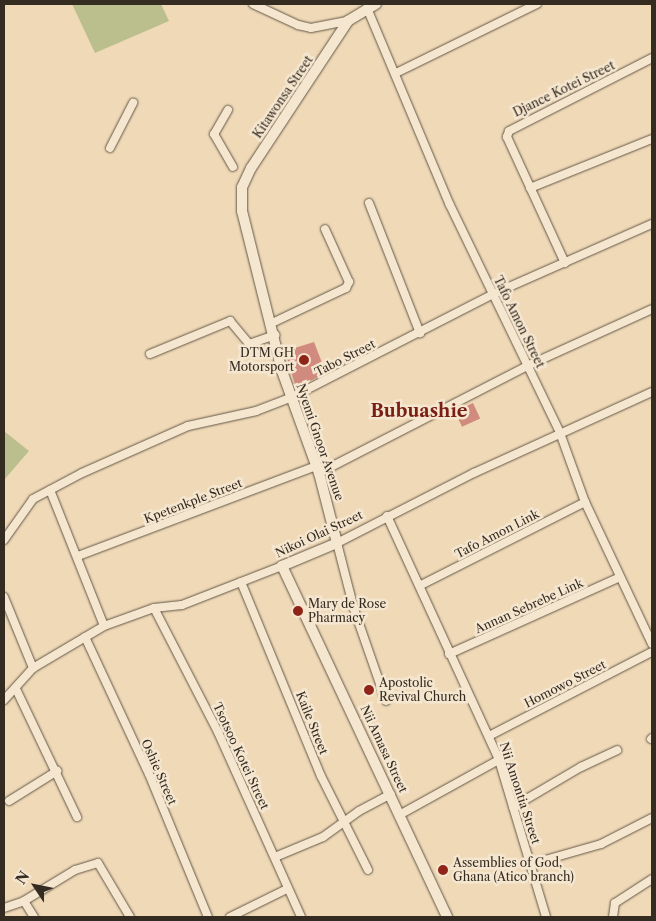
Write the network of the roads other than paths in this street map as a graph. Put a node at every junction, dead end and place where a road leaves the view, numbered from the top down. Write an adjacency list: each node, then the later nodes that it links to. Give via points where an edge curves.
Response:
1 (254, 4): 4 (street, via 298,26 311,28)
2 (537, 4): 6 (street)
3 (372, 6): 4 (street); 6 (street, Tafo Amon Street)
4 (348, 21): 12 (street, Kitawonsa Street, via 251,168)
5 (652, 58): 13 (street, Djance Kotei Street, via 511,128 507,137)
6 (396, 73): 18 (street, Tafo Amon Street, via 450,205)
7 (133, 103): 10 (street)
8 (228, 110): 11 (street, via 214,134)
9 (652, 139): 13 (street)
10 (110, 148)
11 (232, 167)
12 (242, 187): 20 (street, Nyemi Gnoor Avenue, via 242,211)
13 (530, 188): 17 (street, Djance Kotei Street)
14 (369, 203): 21 (street)
15 (652, 224): 17 (street, Tabo Street)
16 (325, 229): 20 (street, via 349,282 346,288)
17 (565, 263): 18 (street, Tabo Street)
18 (493, 294): 21 (street, Tabo Street); 24 (street, Tafo Amon Street)
19 (652, 309): 24 (street, Kpetenkple Street)
20 (272, 323): 22 (street, Nyemi Gnoor Avenue)
21 (420, 333): 26 (street, Tabo Street)
22 (275, 335): 23 (street, via 249,344 230,321); 26 (street, Nyemi Gnoor Avenue)
23 (150, 354)
24 (527, 366): 27 (street, Tafo Amon Street); 28 (street, Kpetenkple Street)
25 (652, 392): 27 (street, Nikoi Olai Street)
26 (292, 397): 28 (street, Nyemi Gnoor Avenue); 29 (street, Tabo Street, via 256,411 188,426)
27 (560, 434): 30 (street, Tafo Amon Street); 31 (street, Nikoi Olai Street)
28 (317, 470): 33 (street, Nyemi Gnoor Avenue); 34 (street, Kpetenkple Street)
29 (50, 490): 32 (street, Tabo Street, via 33,499); 34 (street)
30 (584, 502): 36 (street, Tafo Amon Street); 38 (street, Tafo Amon Link)
31 (387, 516): 33 (street, Nikoi Olai Street); 38 (street, Nii Amontia Street)
32 (4, 540)
33 (337, 543): 35 (street, Nikoi Olai Street); 49 (street, Nyemi Gnoor Avenue, via 354,609)
34 (78, 556): 41 (street)
35 (282, 566): 37 (street, Nikoi Olai Street); 54 (street, Nii Amasa Street)
36 (618, 578): 43 (street, Tafo Amon Street); 45 (street, Annan Sebrebe Link)
37 (241, 582): 40 (street, Nikoi Olai Street, via 182,605); 60 (street, Kaile Street, via 321,776)
38 (421, 585): 45 (street, Nii Amontia Street)
39 (4, 597): 46 (street)
40 (154, 608): 41 (street, Nikoi Olai Street); 61 (street, Tsotsoo Kotei Street, via 218,732)
41 (104, 626): 42 (street, Nikoi Olai Street)
42 (85, 637): 46 (street, Nikoi Olai Street); 70 (street, Oshie Street, via 150,774)
43 (652, 644)
44 (652, 652): 50 (street, Homowo Street)
45 (450, 654): 50 (street, Nii Amontia Street)
46 (33, 668): 47 (street, Nikoi Olai Street)
47 (16, 689): 48 (street, Nikoi Olai Street); 53 (street)
48 (4, 700)
49 (386, 701)
50 (489, 736): 52 (street, Nii Amontia Street)
51 (617, 750): 56 (street, via 580,766)
52 (499, 760): 56 (street, Nii Amontia Street); 57 (street)
53 (57, 771): 55 (street); 58 (street)
54 (391, 794): 57 (street, Nii Amasa Street); 60 (street)
55 (9, 801)
56 (513, 807): 62 (street, Nii Amontia Street)
57 (400, 814): 73 (street, Nii Amasa Street)
58 (77, 817)
59 (652, 818): 62 (street, via 601,844)
60 (345, 822): 61 (street, via 323,837); 63 (street, Kaile Street)
61 (275, 857): 65 (street, Tsotsoo Kotei Street)
62 (531, 864): 74 (street, Nii Amontia Street, via 536,893)
63 (368, 870)
64 (652, 879): 75 (street, via 615,903)
65 (287, 889): 71 (street); 72 (street, Tsotsoo Kotei Street)
66 (24, 901): 67 (street); 68 (street); 69 (street, via 75,870 98,863)
67 (4, 908)
68 (34, 917)
69 (130, 917)
70 (208, 917)
71 (230, 917)
72 (302, 917)
73 (447, 917)
74 (546, 917)
75 (612, 917)

